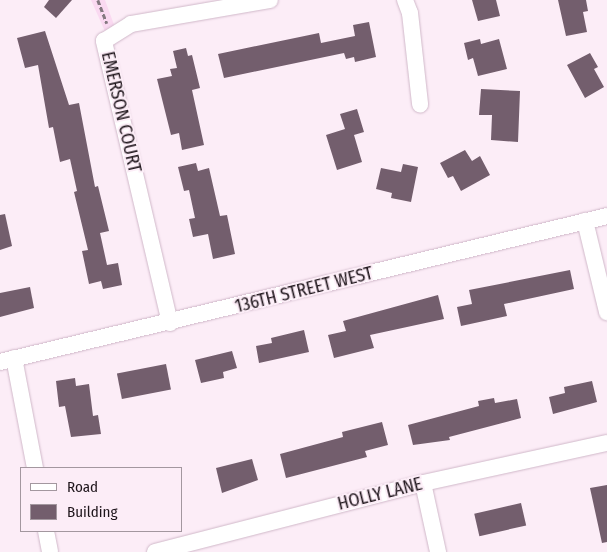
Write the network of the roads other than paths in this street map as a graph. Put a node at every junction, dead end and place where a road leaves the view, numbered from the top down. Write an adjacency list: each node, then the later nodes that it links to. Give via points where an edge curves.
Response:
1 (270, 0): 7 (street, EMERSON COURT, via 131,24 104,41)
2 (405, 0): 3 (street, via 410,13)
3 (420, 104)
4 (607, 216): 5 (street, 136TH STREET WEST)
5 (585, 222): 6 (street); 7 (street, 136TH STREET WEST)
6 (607, 312)
7 (170, 323): 8 (street, 136TH STREET WEST)
8 (7, 360): 10 (street)
9 (607, 443): 11 (street, HOLLY LANE)
10 (35, 467)
11 (423, 483): 14 (street, HOLLY LANE); 15 (street)
12 (46, 532): 13 (street)
13 (50, 552)
14 (155, 552)
15 (438, 552)

